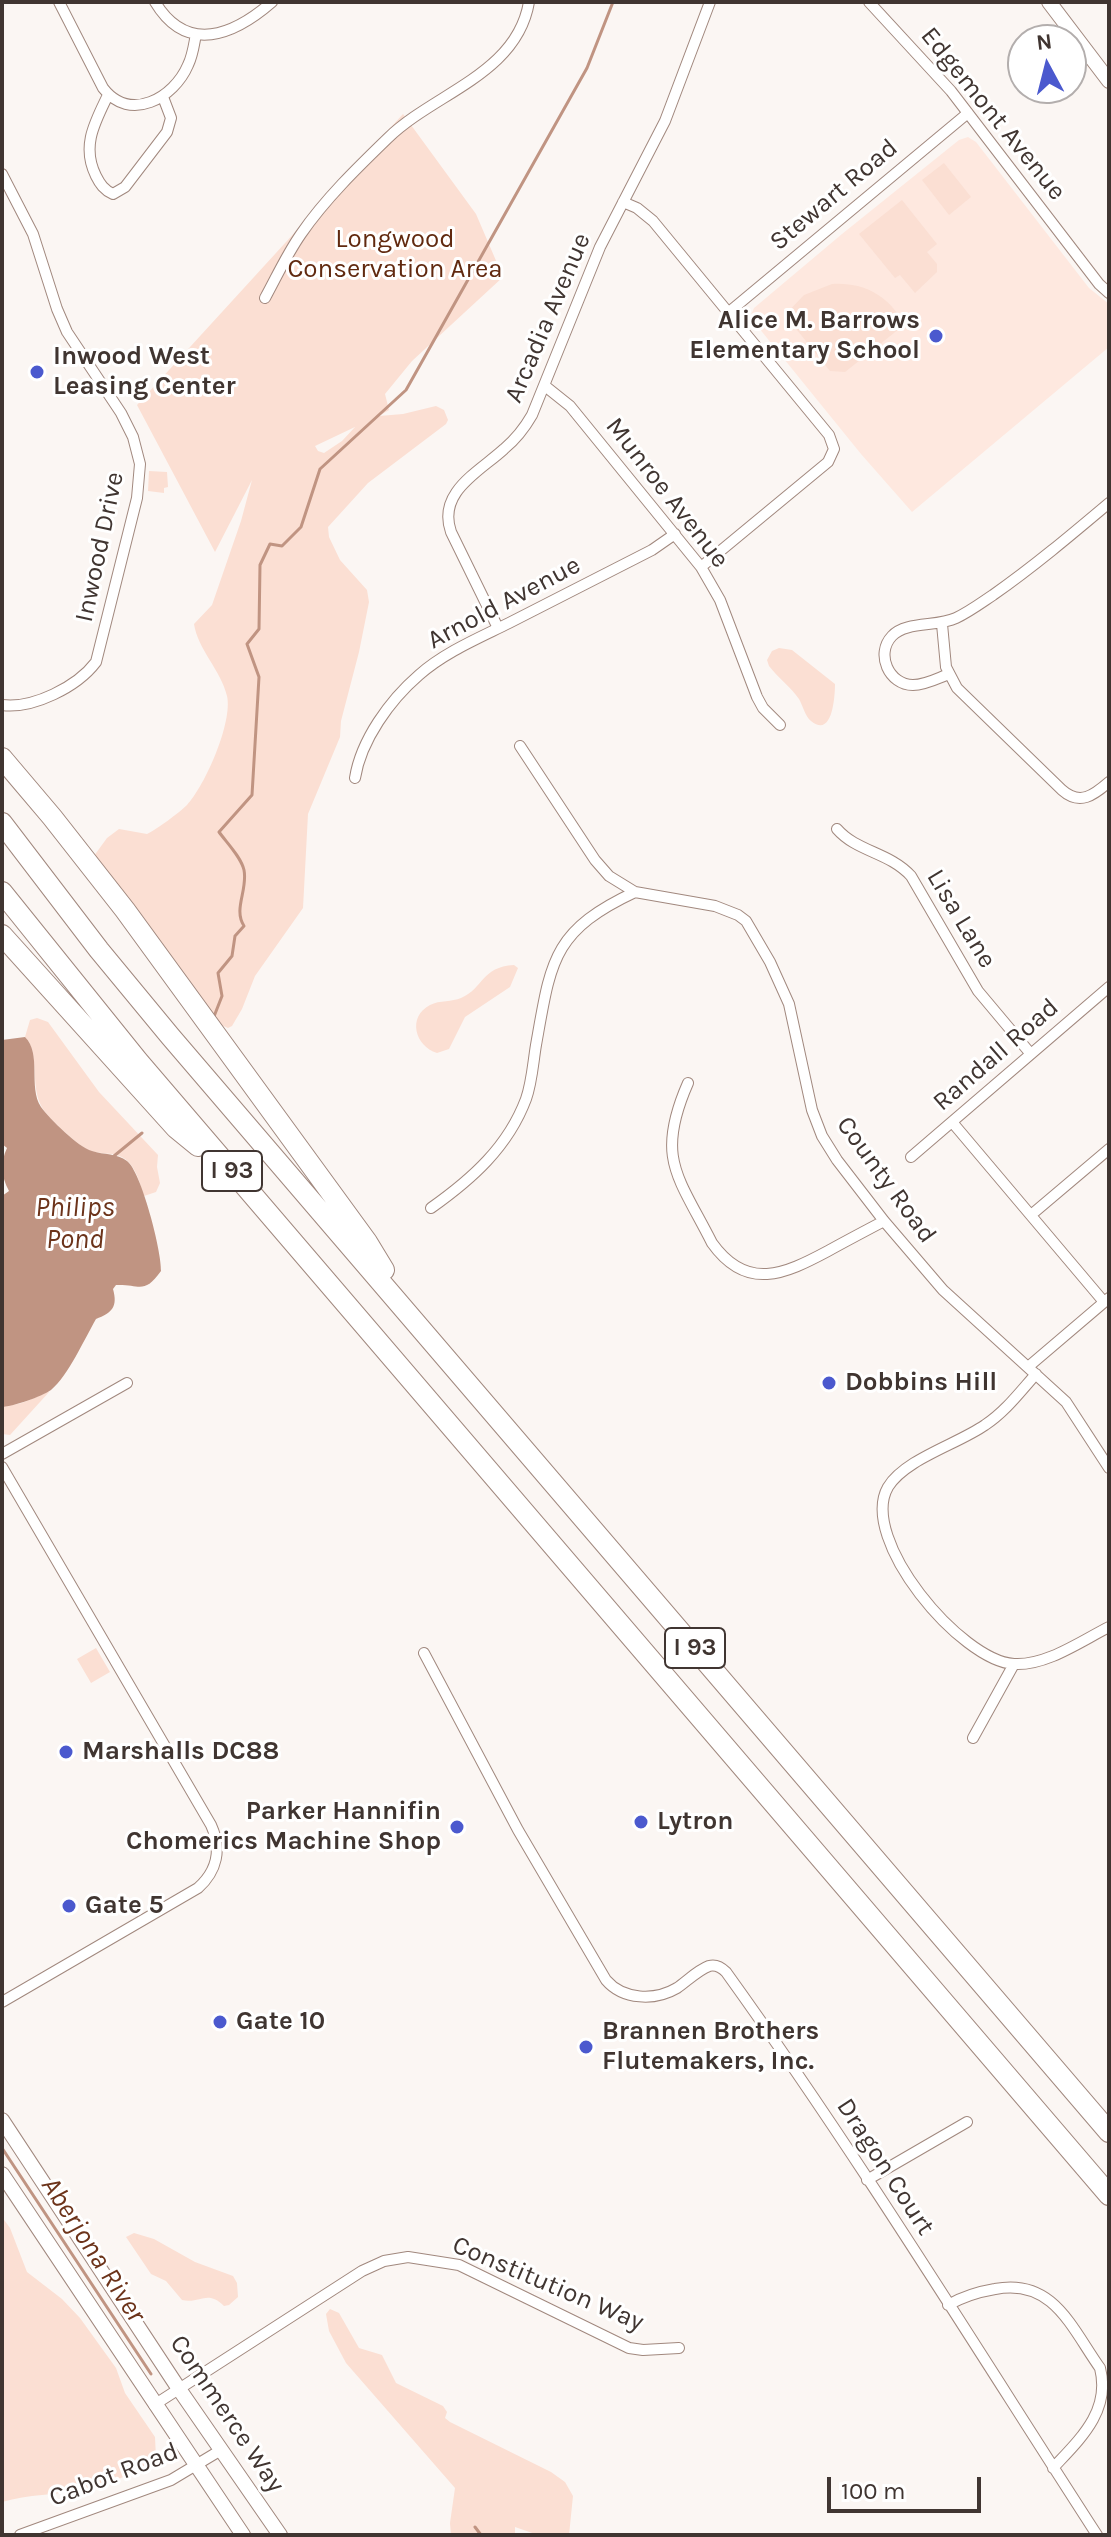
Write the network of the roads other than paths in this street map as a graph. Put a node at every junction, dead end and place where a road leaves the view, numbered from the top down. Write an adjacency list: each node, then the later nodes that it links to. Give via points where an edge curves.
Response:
1 (59, 2): 10 (street)
2 (155, 2): 8 (street, via 172,23)
3 (272, 2): 8 (street, via 235,29)
4 (529, 2): 16 (street, via 521,29 503,52 475,78 398,128 320,210)
5 (710, 2): 14 (street, Arcadia Avenue, via 665,121)
6 (869, 2): 12 (street, Edgemont Avenue)
7 (1049, 2): 9 (street)
8 (196, 34): 11 (street, via 189,64)
9 (1109, 81)
10 (108, 95): 11 (street, via 134,105); 11 (street, via 88,150 96,176 113,194 125,187 167,132 171,119)
11 (163, 97)
12 (968, 113): 15 (street, Edgemont Avenue); 17 (street, Stewart Road)
13 (2, 174): 25 (street, Inwood Drive, via 33,234 67,332 130,430 140,471 96,662 39,702)
14 (623, 202): 17 (street, via 653,221); 18 (street, Arcadia Avenue, via 594,260)
15 (1109, 293)
16 (265, 298)
17 (729, 312): 21 (street, via 829,435 834,449 828,462)
18 (545, 386): 20 (street, Munroe Avenue, via 570,406); 23 (street, Arcadia Avenue, via 520,434 459,487 448,509 451,532)
19 (1109, 503): 22 (street, via 1012,581)
20 (675, 534): 21 (street, Munroe Avenue); 23 (street, Arnold Avenue)
21 (701, 567): 26 (street, Munroe Avenue, via 757,697)
22 (942, 624): 24 (street); 24 (street, via 896,632 887,644 885,661 895,678 907,684)
23 (498, 628): 29 (street, Arnold Avenue, via 436,662 409,685 364,745)
24 (949, 674): 30 (street, via 964,696 1067,795 1086,798)
25 (2, 705)
26 (780, 725)
27 (520, 746): 34 (street, County Road, via 601,868)
28 (2, 758): 47 (highway, via 110,890 224,1045 367,1242)
29 (355, 778)
30 (1109, 782)
31 (2, 823): 47 (highway, I 93, via 122,979)
32 (837, 829): 37 (street, Lisa Lane, via 848,840 895,861 911,876 978,991)
33 (2, 892): 42 (highway, I 93)
34 (635, 892): 43 (street, via 589,918 561,948 523,1107 484,1166); 45 (street, County Road, via 715,906 746,921 789,1004 817,1124 837,1160)
35 (2, 935): 42 (highway, via 176,1128)
36 (1109, 987): 37 (street, Randall Road)
37 (1030, 1053): 39 (street, Randall Road)
38 (688, 1083): 45 (street, via 674,1115 672,1162 712,1243 736,1267 756,1275 786,1272)
39 (952, 1122): 41 (street, Randall Road); 44 (street)
40 (1109, 1149): 44 (street)
41 (911, 1157)
42 (242, 1183): 63 (highway, I 93)
43 (431, 1208)
44 (1031, 1215): 46 (street)
45 (884, 1221): 48 (street, County Road, via 949,1296)
46 (1107, 1300): 48 (street)
47 (415, 1321): 60 (highway, I 93)
48 (1032, 1370): 52 (street, County Road, via 1077,1415); 55 (street, via 989,1422 896,1477 882,1508 890,1545 928,1603 982,1653)
49 (127, 1383): 50 (street)
50 (2, 1454)
51 (2, 1467): 57 (street, via 211,1825 218,1849 211,1873 198,1888)
52 (1109, 1468)
53 (1109, 1627): 55 (street, via 1051,1656)
54 (424, 1653): 62 (street, Dragon Court, via 606,1980 627,1994 653,1996 675,1989 708,1967 724,1970)
55 (1014, 1664): 56 (street)
56 (973, 1738)
57 (2, 2002)
58 (2, 2120): 66 (street, Commerce Way)
59 (967, 2122): 62 (street)
60 (1109, 2132)
61 (2, 2174): 67 (street)
62 (867, 2180): 64 (street, Dragon Court)
63 (1109, 2195)
64 (948, 2305): 70 (street, Dragon Court); 70 (street, via 972,2293 1031,2289 1052,2302 1100,2368 1106,2396 1101,2412)
65 (679, 2348): 66 (street, Constitution Way, via 632,2349 459,2265 408,2257 362,2271)
66 (179, 2389): 67 (street, Constitution Way); 68 (street, Commerce Way)
67 (154, 2405): 69 (street)
68 (221, 2450): 69 (street, Cabot Road); 73 (street, Commerce Way)
69 (196, 2467): 71 (street, Cabot Road); 72 (street)
70 (1053, 2468): 74 (street, Dragon Court)
71 (20, 2535)
72 (243, 2535)
73 (280, 2535)
74 (1097, 2535)

